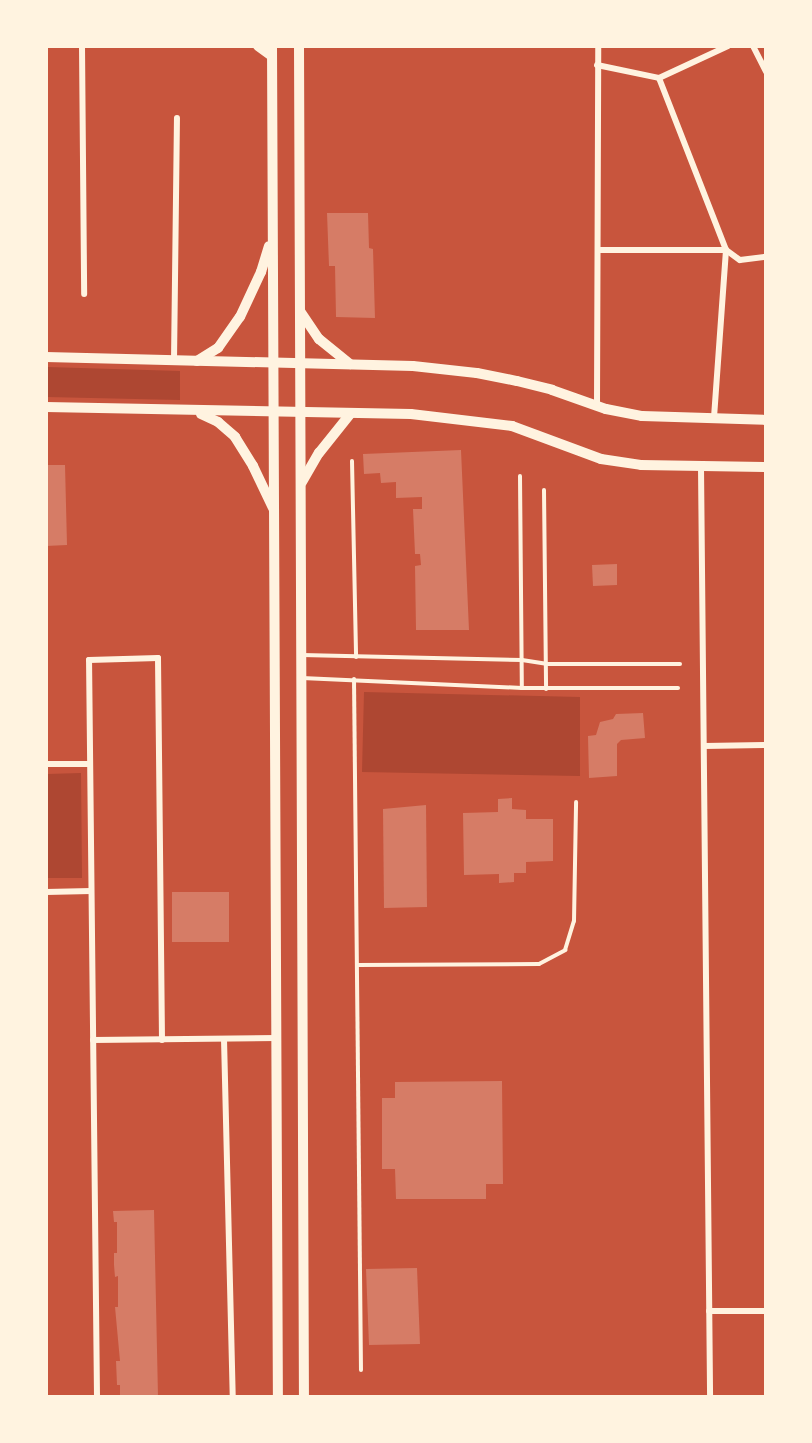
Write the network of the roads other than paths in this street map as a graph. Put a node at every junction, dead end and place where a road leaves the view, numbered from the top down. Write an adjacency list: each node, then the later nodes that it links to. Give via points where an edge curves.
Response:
1 (82, 46): 16 (street)
2 (258, 46): 7 (main road)
3 (298, 46): 17 (main road)
4 (598, 46): 8 (street)
5 (728, 46): 10 (street)
6 (753, 46): 9 (street)
7 (272, 51): 12 (main road)
8 (597, 64): 10 (street); 13 (street)
9 (765, 72)
10 (659, 78): 14 (street)
11 (177, 118): 19 (street)
12 (273, 234): 20 (main road, via 240,317 218,348); 21 (main road)
13 (598, 250): 14 (street); 24 (street)
14 (726, 250): 15 (street, via 740,260); 30 (street)
15 (765, 257)
16 (84, 294)
17 (300, 309): 22 (main road); 23 (main road, via 319,339)
18 (46, 357): 19 (main road)
19 (174, 361): 20 (main road)
20 (196, 361): 21 (main road)
21 (273, 363): 22 (main road); 27 (main road)
22 (300, 363): 23 (main road); 28 (main road)
23 (351, 364): 24 (main road, via 477,373)
24 (597, 405): 30 (main road, via 642,416)
25 (46, 407): 26 (main road)
26 (195, 411): 27 (main road); 38 (main road, via 218,422 235,437)
27 (274, 412): 28 (main road); 38 (main road)
28 (300, 412): 29 (main road); 36 (main road)
29 (351, 413): 33 (main road, via 411,414 512,426 601,459); 36 (main road, via 319,453)
30 (714, 419): 31 (main road)
31 (765, 420)
32 (352, 461): 40 (lane)
33 (701, 467): 34 (main road); 50 (street)
34 (765, 467)
35 (520, 476): 41 (lane)
36 (300, 488): 39 (main road)
37 (544, 490): 42 (lane)
38 (274, 511): 57 (main road)
39 (301, 655): 40 (lane); 44 (main road)
40 (356, 657): 41 (lane)
41 (522, 660): 42 (lane); 46 (lane)
42 (548, 664): 43 (lane); 48 (lane)
43 (680, 664)
44 (301, 678): 45 (lane); 67 (main road)
45 (354, 679): 46 (lane); 56 (lane)
46 (522, 688): 48 (lane)
47 (678, 688): 48 (lane)
48 (546, 689)
49 (765, 745): 50 (street)
50 (704, 746): 61 (street)
51 (46, 764): 52 (street)
52 (90, 764): 54 (street); 60 (street, via 89,660 159,658)
53 (576, 802): 56 (lane, via 574,921 565,950 539,964)
54 (91, 891): 55 (street); 59 (street)
55 (46, 892)
56 (357, 965): 63 (lane)
57 (277, 1038): 58 (street); 66 (main road)
58 (224, 1039): 60 (street); 65 (street)
59 (93, 1040): 60 (street); 64 (street)
60 (162, 1040)
61 (709, 1311): 62 (street); 68 (street)
62 (765, 1311)
63 (362, 1370)
64 (97, 1396)
65 (232, 1396)
66 (278, 1396)
67 (304, 1396)
68 (710, 1396)

